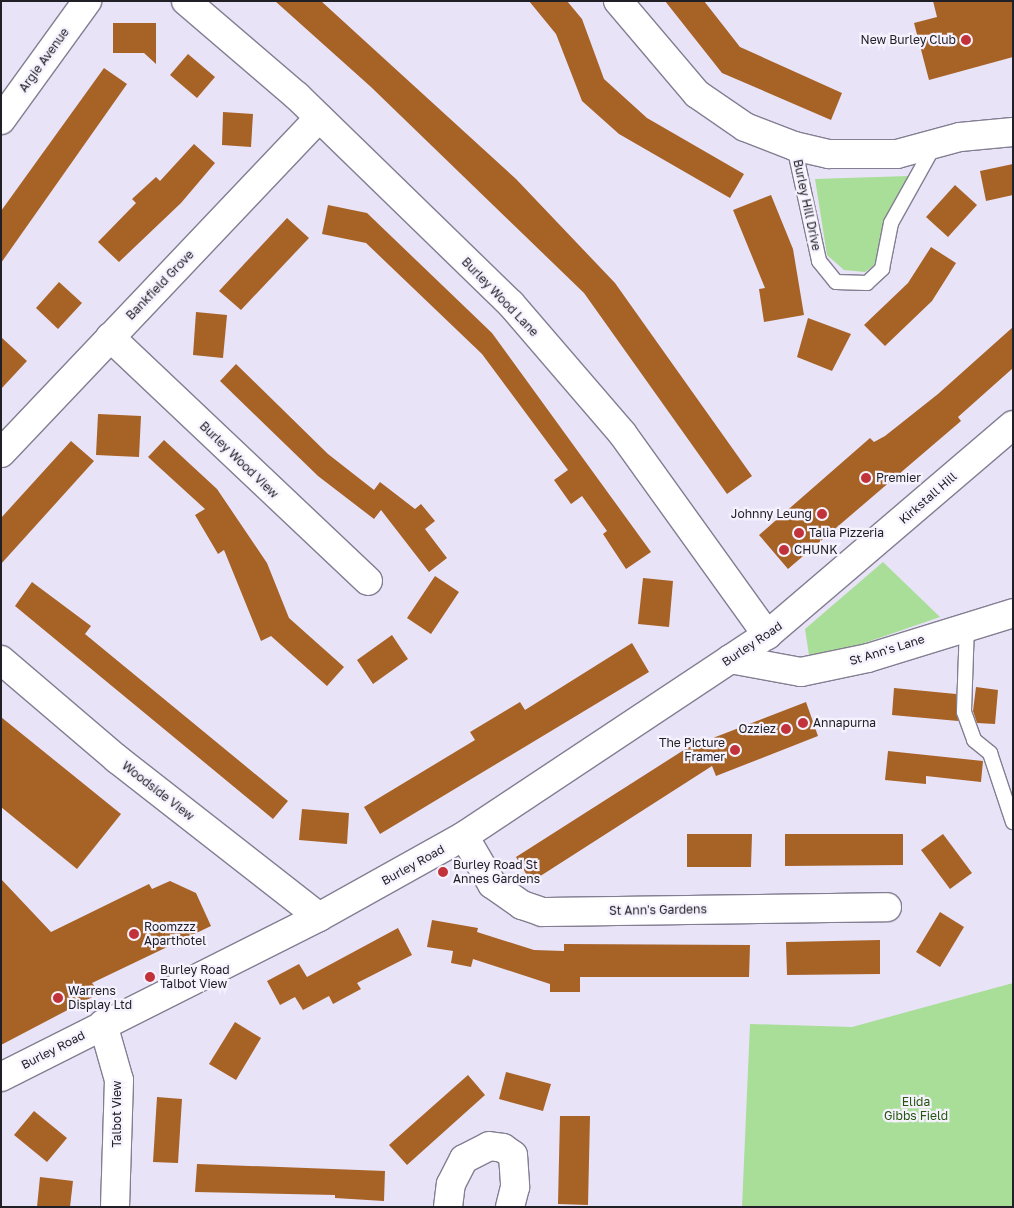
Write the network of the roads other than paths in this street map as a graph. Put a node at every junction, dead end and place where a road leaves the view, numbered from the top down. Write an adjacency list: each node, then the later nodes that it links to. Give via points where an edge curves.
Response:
1 (87, 1): 5 (street, Argie Avenue)
2 (186, 1): 4 (street, Burley Wood Lane)
3 (618, 1): 7 (street, Burley Hill Drive, via 698,94 745,127)
4 (319, 118): 9 (street, Bankfield Grove); 16 (street, Burley Wood Lane, via 510,304 604,412)
5 (1, 120)
6 (1013, 132): 8 (street, Burley Hill Drive, via 960,137)
7 (794, 146): 8 (street, Burley Hill Drive, via 830,154 897,154); 8 (lane, Burley Hill Drive, via 819,261 836,282 867,284 882,268 891,223)
8 (934, 146)
9 (110, 337): 11 (street, Bankfield Grove); 12 (street, Burley Wood View)
10 (1013, 425): 13 (street, Kirkstall Hill)
11 (1, 453)
12 (368, 581)
13 (799, 611): 16 (street, Burley Road)
14 (1013, 613): 15 (street, St Ann's Lane)
15 (966, 625): 17 (street, St Ann's Lane, via 868,658 801,672); 19 (lane, via 964,712 974,740 990,753)
16 (767, 635): 17 (street, Burley Road)
17 (730, 659): 20 (street, Burley Road)
18 (1, 660): 22 (street, Woodside View, via 117,759)
19 (1013, 822)
20 (464, 836): 21 (street, St Ann's Gardens, via 492,884 522,905 542,912); 22 (street, Burley Road)
21 (887, 907)
22 (319, 917): 23 (street, Burley Road)
23 (103, 1024): 24 (street, Burley Road); 25 (street, Talbot View, via 119,1080)
24 (1, 1076)
25 (116, 1207)
26 (448, 1207): 27 (street, via 451,1184 464,1159 489,1146 503,1148 513,1155 515,1187)
27 (510, 1207)

